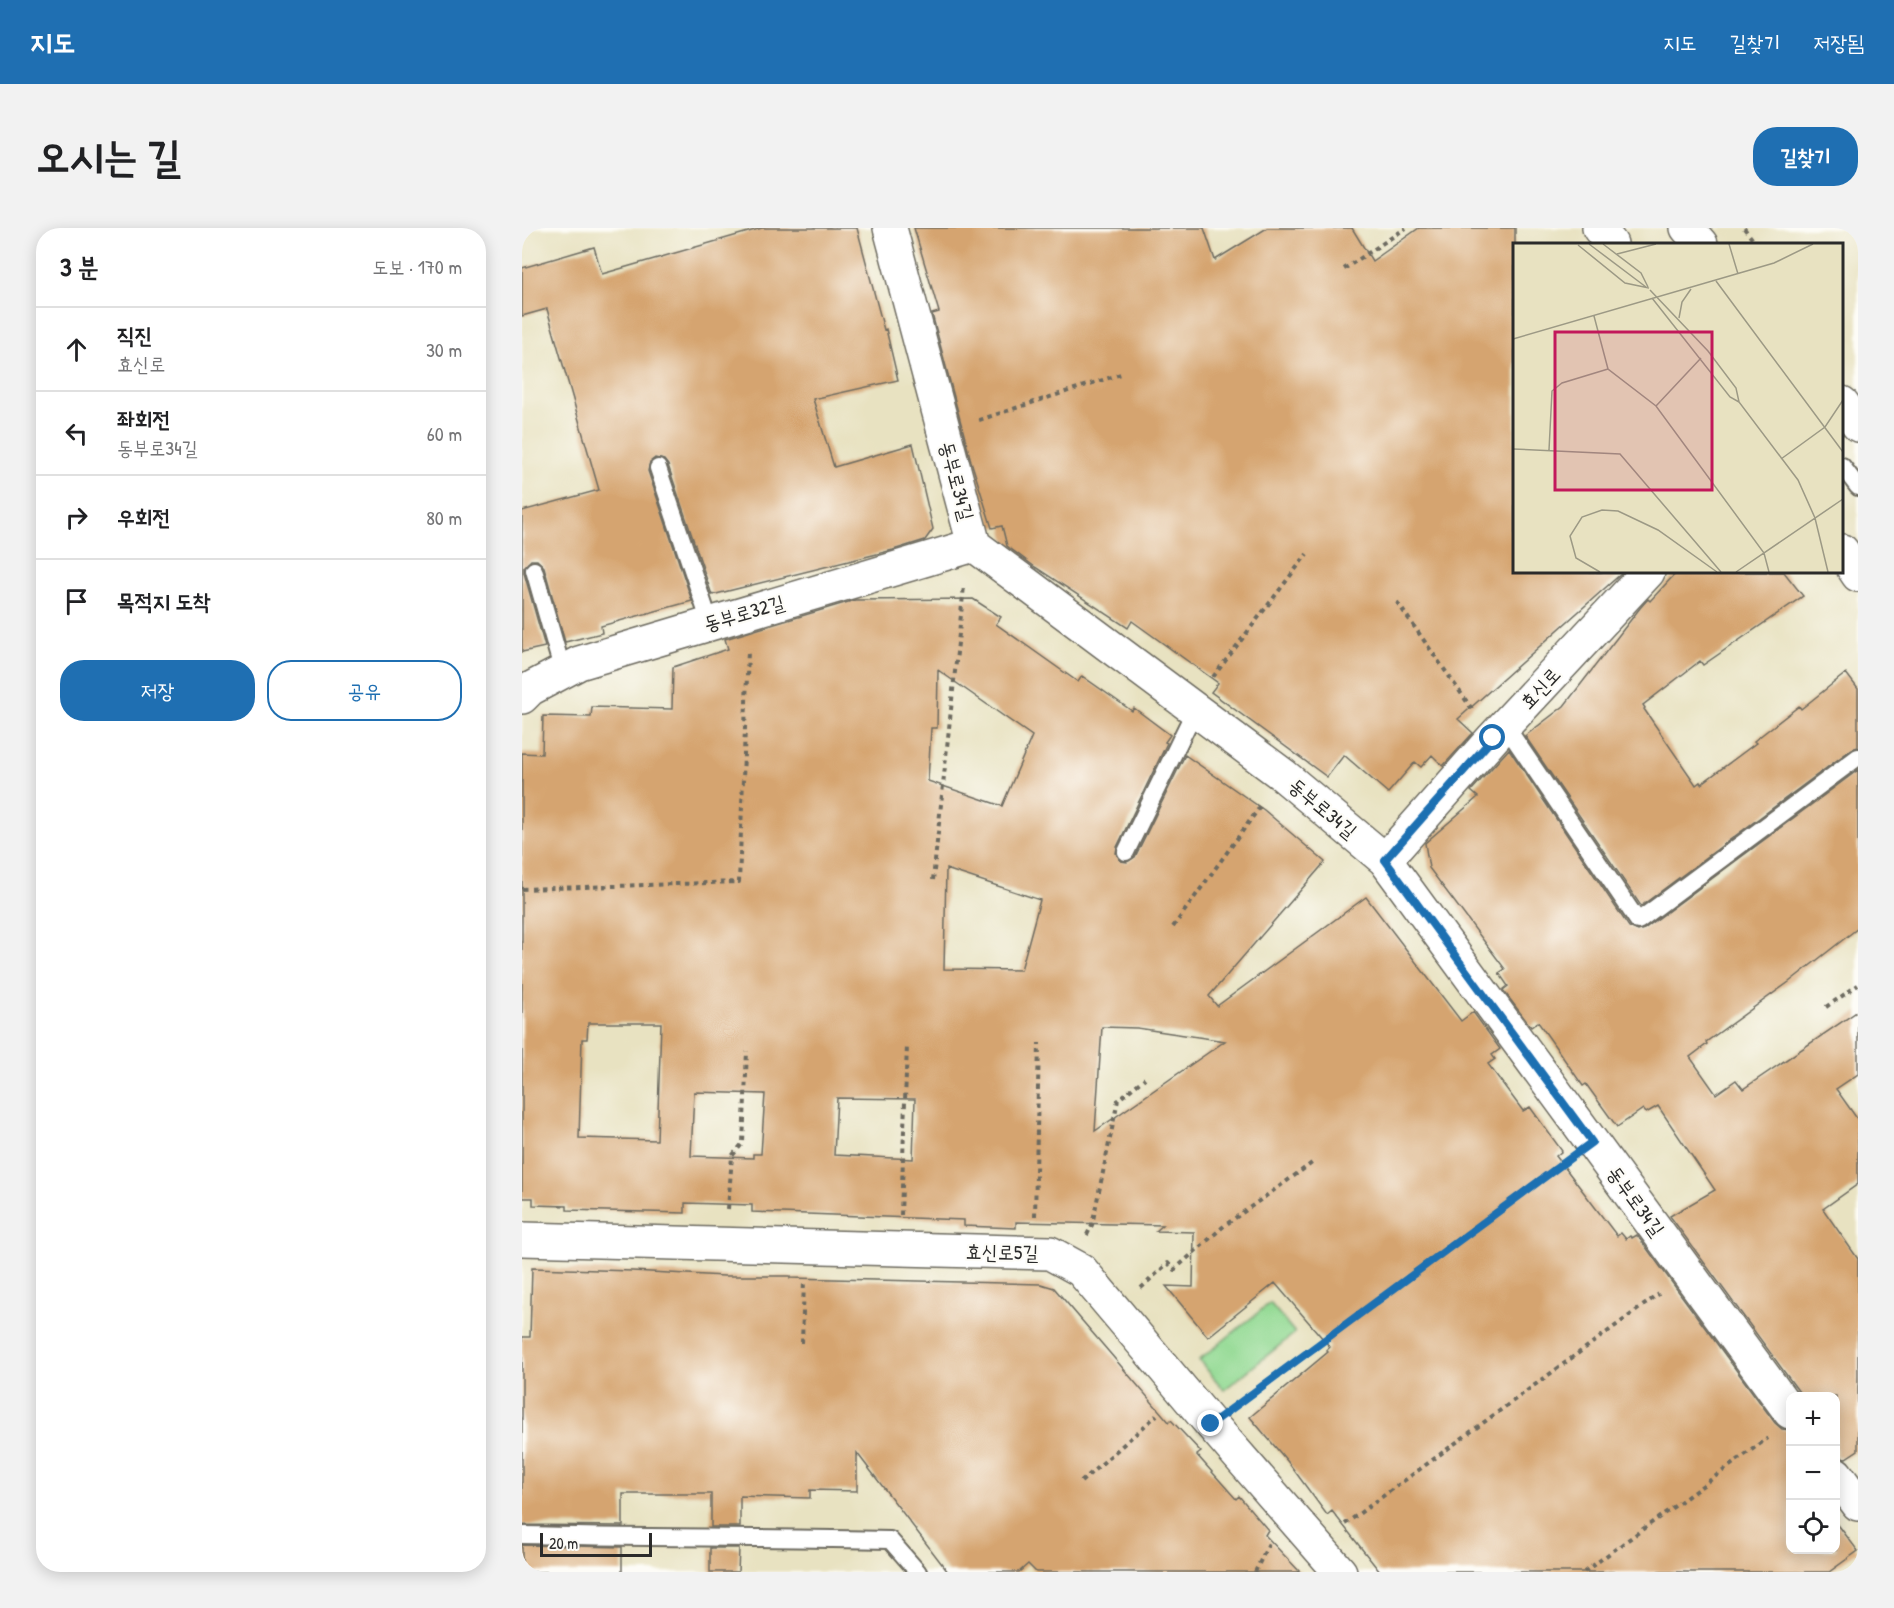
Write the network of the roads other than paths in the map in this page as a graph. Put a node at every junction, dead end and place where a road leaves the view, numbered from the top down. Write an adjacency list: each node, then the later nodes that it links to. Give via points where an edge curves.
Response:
1 (890, 228): 11 (street, 동부로34길)
2 (1599, 228): 4 (street)
3 (1687, 228): 5 (street)
4 (1610, 243)
5 (1700, 243)
6 (1843, 404): 7 (street)
7 (1858, 426)
8 (1843, 467): 10 (lane)
9 (658, 468): 16 (lane)
10 (1858, 487)
11 (974, 545): 16 (street, 동부로32길); 19 (street, 동부로34길)
12 (1843, 552): 15 (street)
13 (534, 570): 17 (lane)
14 (1647, 573): 20 (street, 효신로)
15 (1858, 575)
16 (710, 623): 17 (street, 동부로32길, via 579,663)
17 (563, 672): 18 (street, 동부로32길)
18 (522, 697)
19 (1193, 708): 22 (lane); 23 (street, 동부로34길, via 1283,775)
20 (1499, 731): 21 (lane, via 1638,921); 23 (street, 효신로)
21 (1858, 758)
22 (1126, 852)
23 (1385, 860): 25 (street, 동부로34길, via 1688,1273)
24 (522, 1239): 30 (street, 효신로5길, via 1050,1253 1081,1270)
25 (1781, 1424)
26 (1840, 1479): 27 (street)
27 (1858, 1504)
28 (522, 1535): 29 (lane, via 890,1540)
29 (918, 1572)
30 (1340, 1572)

